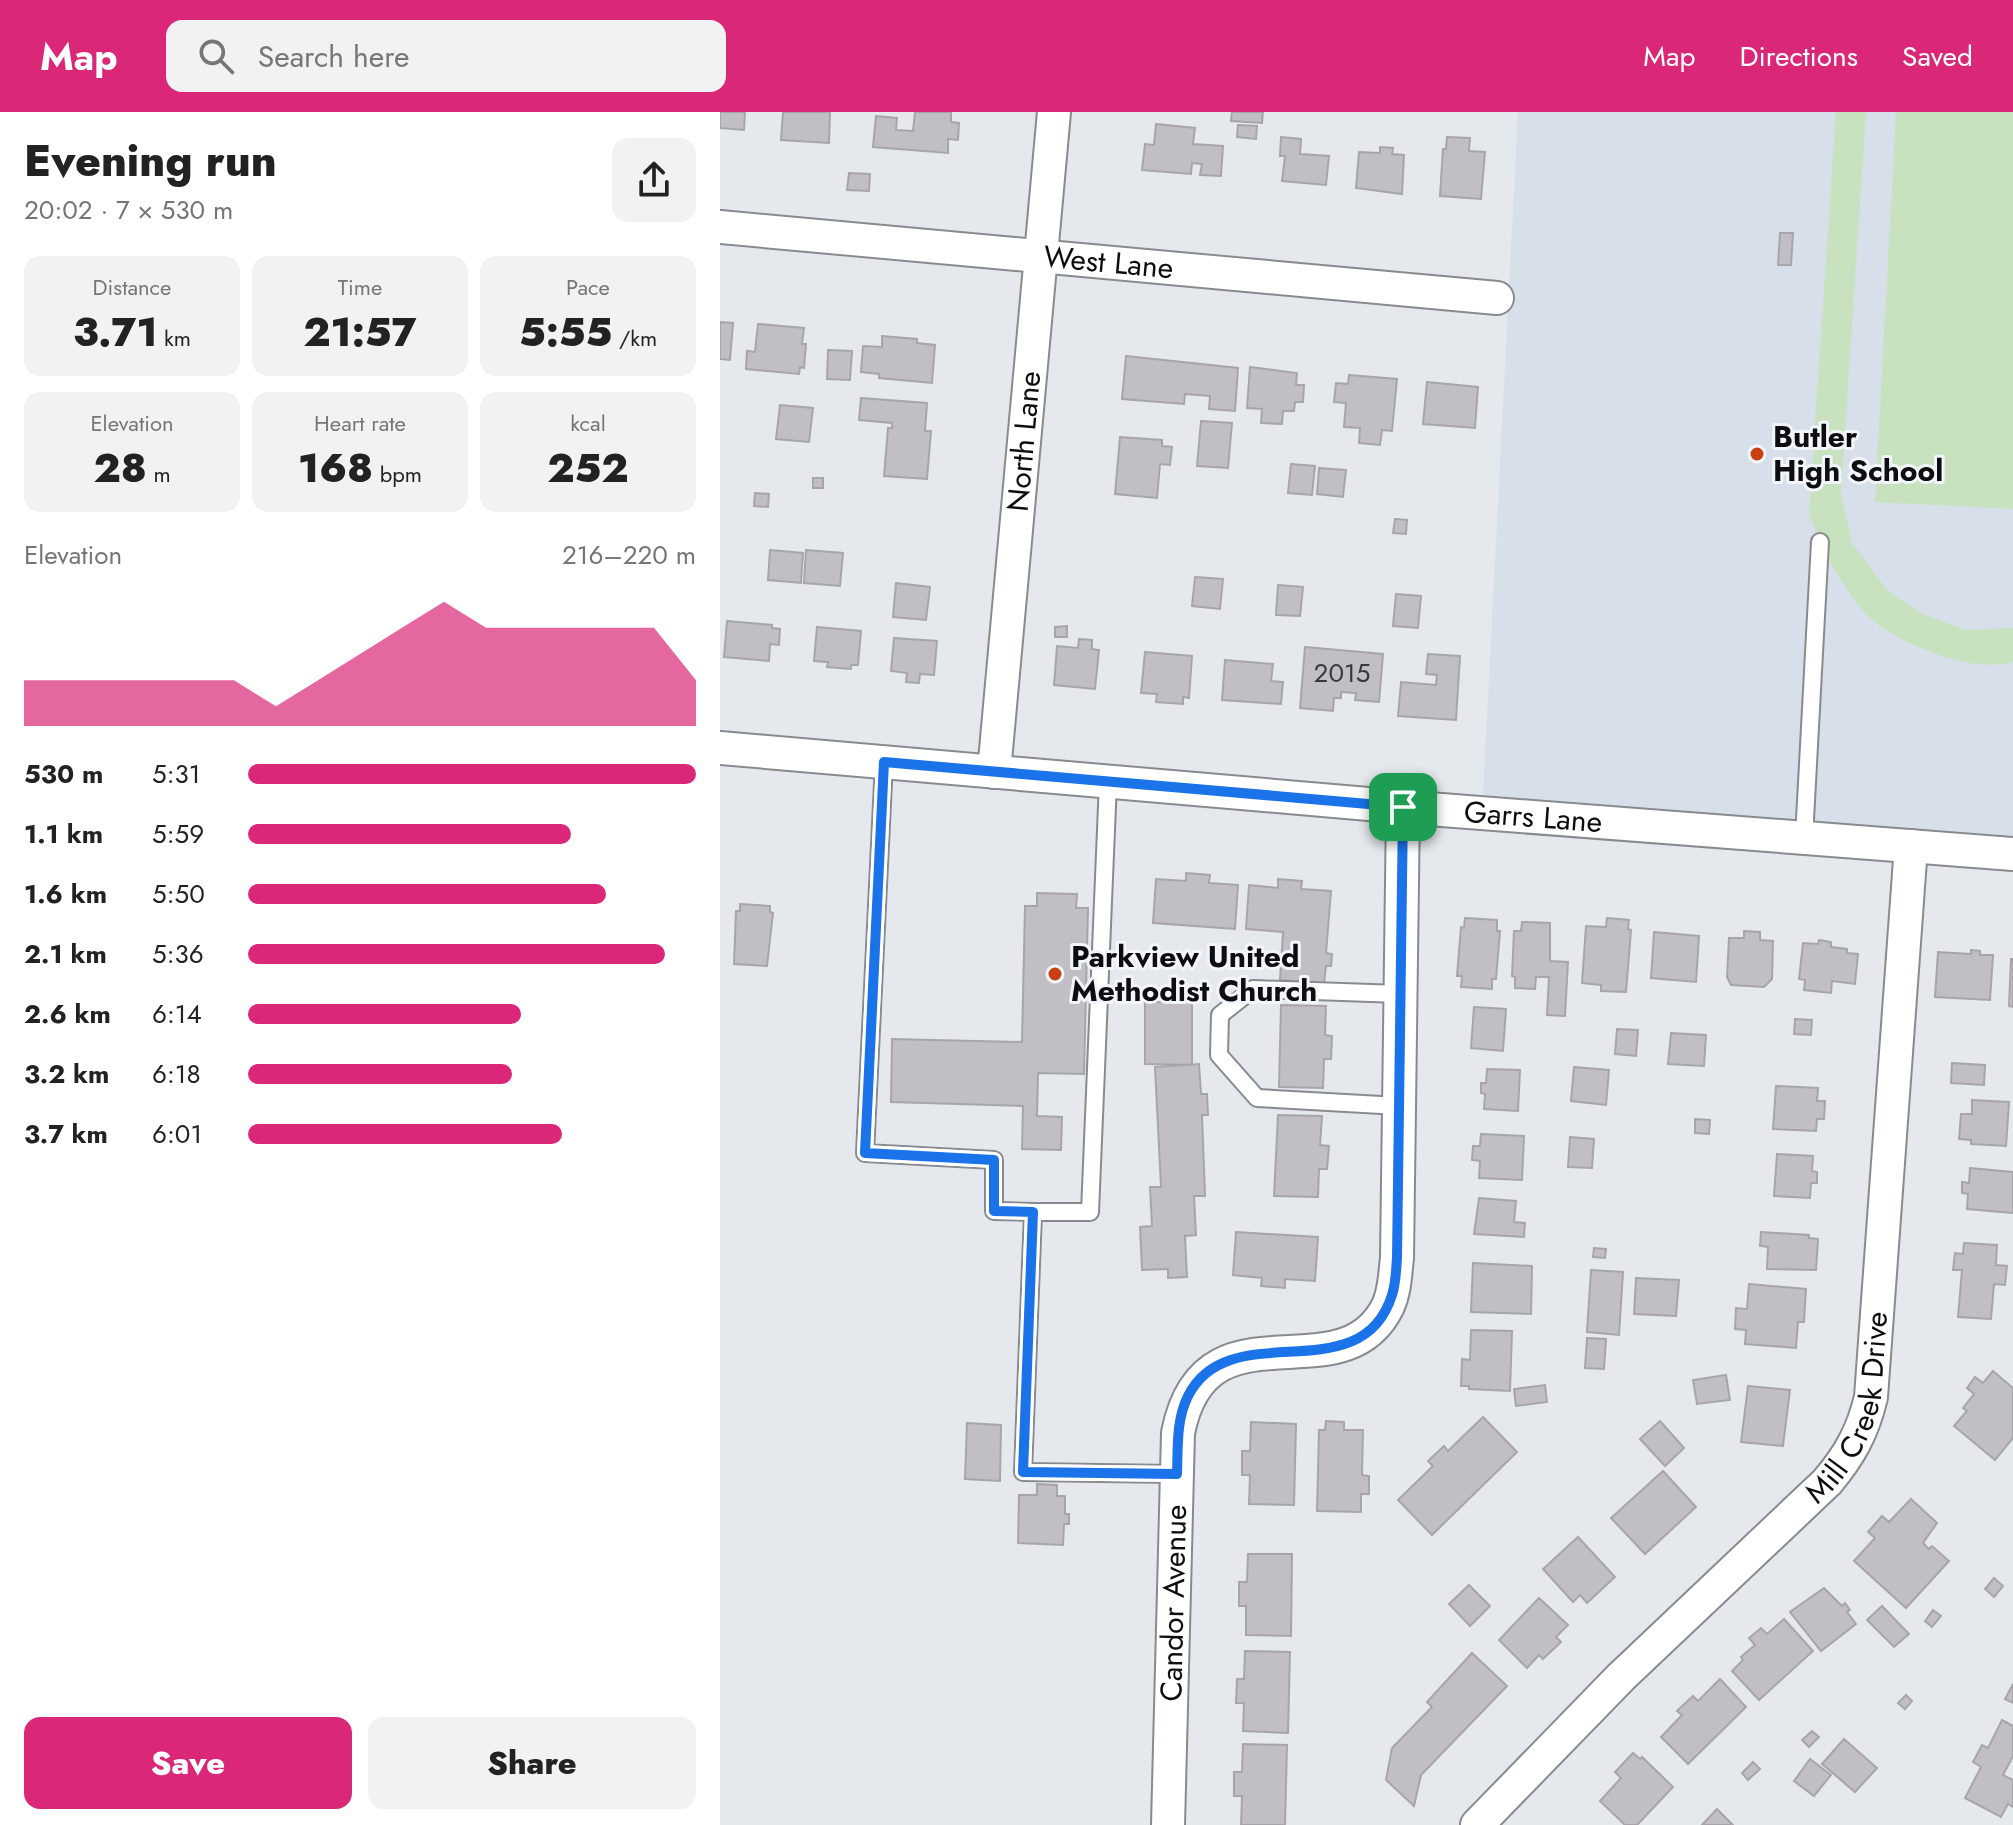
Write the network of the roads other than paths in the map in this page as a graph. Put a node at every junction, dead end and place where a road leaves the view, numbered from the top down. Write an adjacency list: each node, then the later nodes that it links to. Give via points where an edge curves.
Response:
1 (1054, 112): 3 (street, North Lane)
2 (720, 227): 3 (street, West Lane)
3 (1041, 255): 4 (street, West Lane); 8 (street, North Lane)
4 (1497, 298)
5 (1820, 542): 11 (lane)
6 (720, 748): 7 (street, Garrs Lane)
7 (884, 762): 8 (street, Garrs Lane); 16 (lane, via 865,1153 994,1160 994,1211)
8 (994, 772): 9 (street, Garrs Lane)
9 (1108, 782): 10 (street, Garrs Lane); 16 (lane, via 1090,1212)
10 (1403, 807): 11 (street, Garrs Lane); 14 (street, Candor Avenue)
11 (1804, 838): 12 (street, Garrs Lane)
12 (1911, 846): 13 (street, Garrs Lane); 19 (street, Mill Creek Drive, via 1871,1397 1858,1438 1827,1482 1621,1677)
13 (2013, 854)
14 (1400, 994): 15 (street, Candor Avenue); 15 (lane, via 1253,989 1220,1015 1219,1055 1257,1098)
15 (1399, 1106): 17 (street, Candor Avenue, via 1397,1258 1387,1307 1375,1326 1350,1343 1242,1355 1207,1373 1182,1412)
16 (1033, 1212): 17 (lane, via 1023,1472)
17 (1177, 1474): 18 (street, Candor Avenue)
18 (1168, 1825)
19 (1477, 1825)

